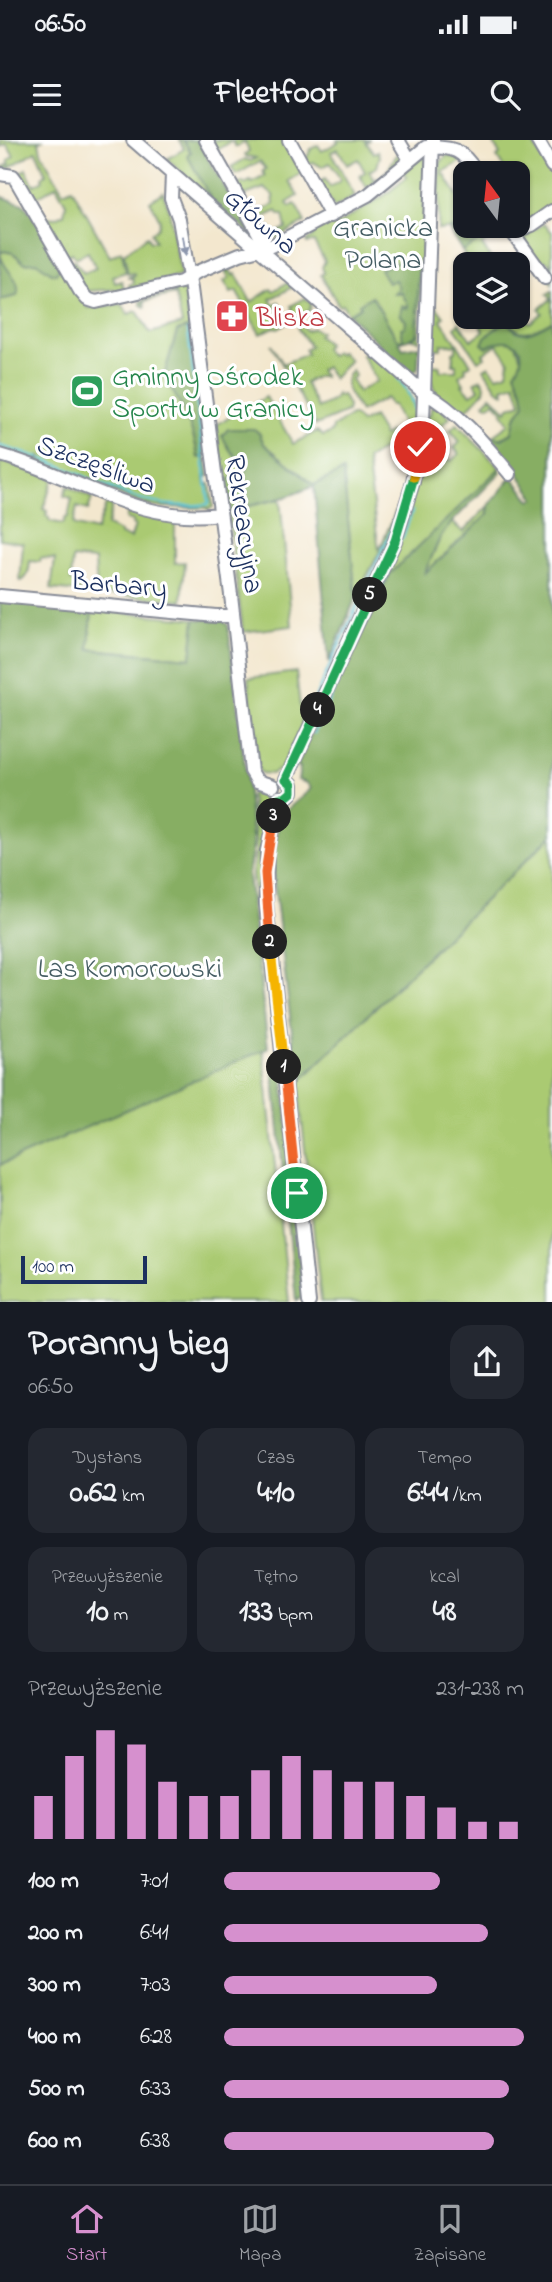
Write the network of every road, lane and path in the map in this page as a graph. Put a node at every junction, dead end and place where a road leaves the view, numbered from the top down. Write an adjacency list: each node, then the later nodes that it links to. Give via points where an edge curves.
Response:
1 (134, 140): 11 (street, Główna)
2 (206, 140): 16 (street)
3 (289, 140): 13 (street)
4 (398, 140): 7 (street)
5 (537, 140): 9 (street)
6 (433, 143): 7 (street); 8 (street, via 460,151); 19 (street)
7 (410, 160): 13 (street, via 375,190)
8 (468, 161)
9 (552, 166)
10 (0, 174): 17 (street, via 16,180 85,298 96,302)
11 (172, 174): 16 (street, Główna); 17 (street, Rekreacyjna, one-way to 17, via 171,198)
12 (552, 211): 14 (street)
13 (331, 216): 16 (street)
14 (530, 225)
15 (517, 238): 18 (street)
16 (262, 249): 17 (street); 19 (street, Główna)
17 (189, 278): 22 (street, Rekreacyjna)
18 (545, 278)
19 (423, 392): 21 (street, Główna, via 484,442); 25 (street, via 419,453 405,512)
20 (0, 455): 22 (street, Szczęśliwa, via 139,508)
21 (510, 474)
22 (220, 514): 24 (street, Rekreacyjna)
23 (0, 596): 24 (street, Barbary)
24 (233, 616): 26 (street, Rekreacyjna, via 251,773 257,781)
25 (286, 779): 26 (street); 27 (street, via 292,791)
26 (273, 786): 27 (street)
27 (279, 798): 28 (street, via 267,851 266,904)
28 (309, 1302)

